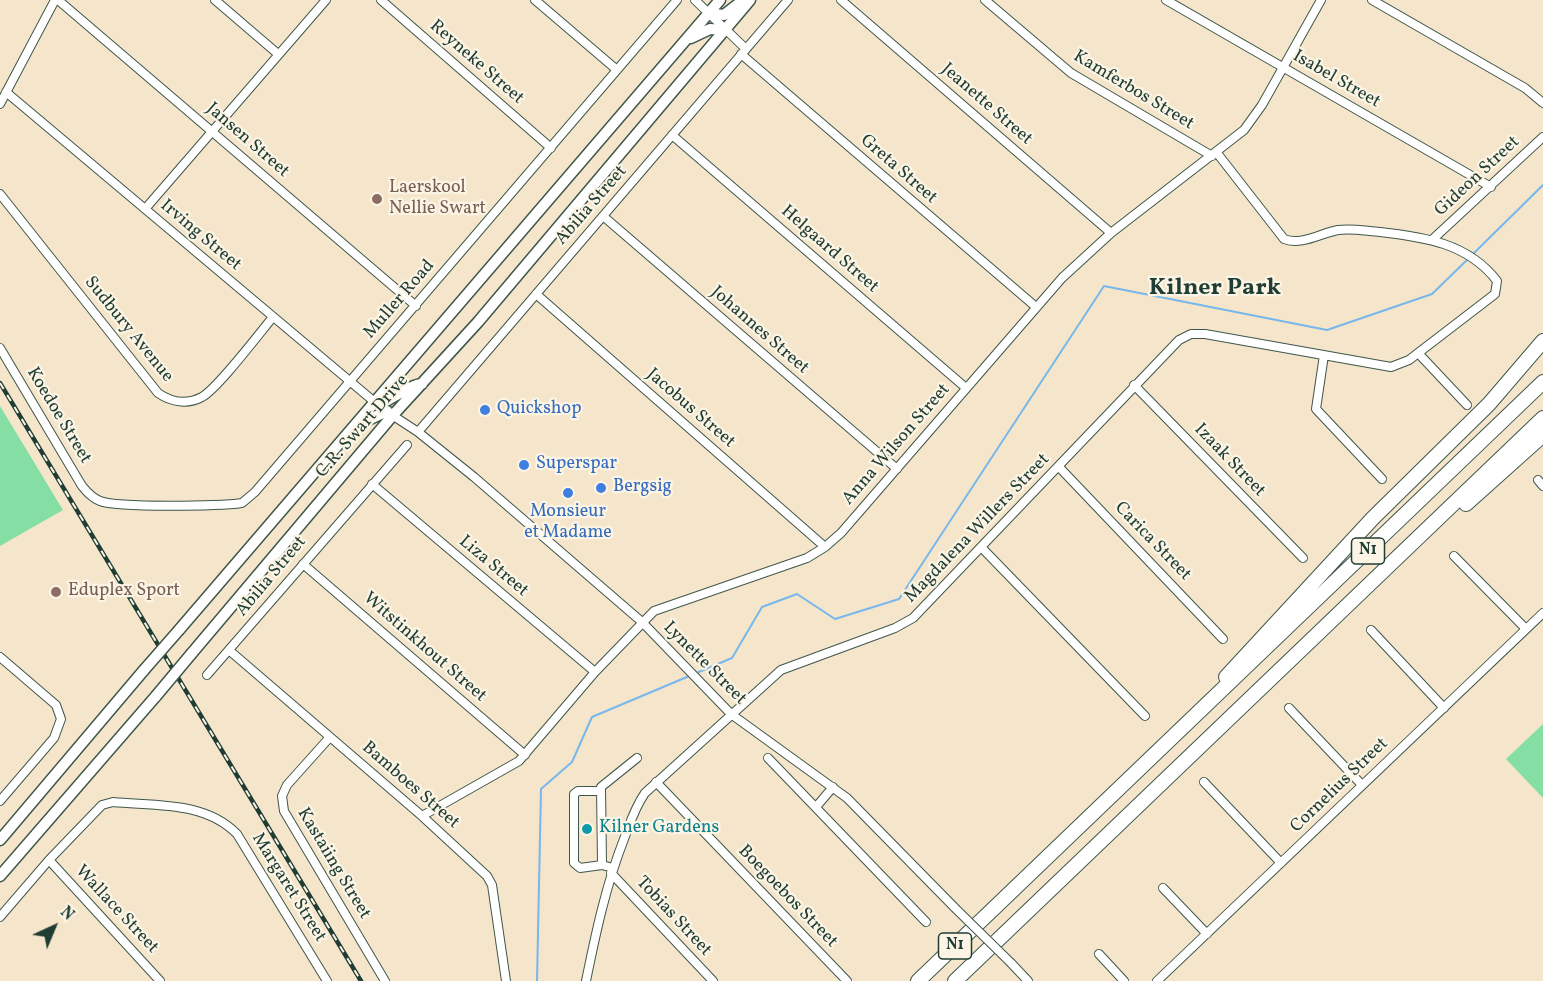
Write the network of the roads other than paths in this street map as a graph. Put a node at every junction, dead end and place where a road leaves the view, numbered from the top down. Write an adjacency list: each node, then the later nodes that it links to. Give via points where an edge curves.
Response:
1 (57, 0): 24 (street); 27 (street, Jansen Street)
2 (215, 0): 21 (street)
3 (326, 0): 21 (street)
4 (381, 0): 30 (street, Reyneke Street)
5 (535, 0): 23 (street)
6 (677, 0): 23 (street, Muller Road)
7 (695, 0): 17 (street, Greta Street)
8 (720, 0): 17 (main road, C.R. Swart Drive)
9 (744, 0): 17 (main road, via 724,15)
10 (750, 0): 18 (main road, C.R. Swart Drive)
11 (788, 0): 20 (street, Abilia Street)
12 (841, 0): 36 (street, Jeanette Street)
13 (985, 0): 31 (street, Kamferbos Street, via 1071,73)
14 (1166, 0): 22 (street, Isabel Street)
15 (1321, 0): 22 (street, Anna Wilson Street)
16 (1372, 0): 25 (street, via 1525,88)
17 (708, 14): 18 (street, Greta Street); 19 (main road, C.R. Swart Drive)
18 (725, 30): 19 (main road, via 710,29); 20 (street, Greta Street); 49 (main road, C.R. Swart Drive)
19 (685, 40): 53 (main road, C.R. Swart Drive)
20 (744, 52): 28 (street, Abilia Street); 41 (street, Greta Street)
21 (278, 54): 27 (street)
22 (1284, 67): 31 (street, Anna Wilson Street, via 1251,121); 32 (street, Isabel Street)
23 (617, 70): 30 (street, Muller Road)
24 (6, 92): 26 (street); 34 (street, Irving Street)
25 (1543, 103)
26 (0, 104)
27 (212, 131): 34 (street); 40 (street, Jansen Street)
28 (672, 135): 35 (street, Abilia Street); 51 (street, Helgaard Street)
29 (1543, 137): 32 (street, Gideon Street)
30 (551, 148): 40 (street, Muller Road)
31 (1214, 155): 36 (street, Anna Wilson Street); 37 (street, Kamferbos Street, via 1286,240 1347,230)
32 (1491, 187): 37 (street, Gideon Street)
33 (0, 194): 42 (street, Sudbury Avenue, via 158,393 170,400 188,401 208,393)
34 (145, 209): 42 (street, Irving Street)
35 (603, 216): 39 (street, Abilia Street); 59 (street, Johannes Street)
36 (1111, 233): 41 (street, Anna Wilson Street)
37 (1433, 239): 38 (street, Kamferbos Street, via 1475,262)
38 (1497, 281): 45 (street, Magdalena Willers Street, via 1497,290 1489,301)
39 (536, 294): 55 (street, Abilia Street); 63 (street, Jacobus Street)
40 (416, 306): 47 (street, Muller Road)
41 (1036, 307): 51 (street, Anna Wilson Street)
42 (273, 317): 47 (street, Irving Street)
43 (1543, 341): 82 (highway, via 1489,404 1311,583 1220,684)
44 (0, 348): 62 (street, Koedoe Street)
45 (1418, 353): 46 (street, Magdalena Willers Street, via 1391,367); 52 (street)
46 (1324, 355): 50 (street, Magdalena Willers Street, via 1205,333 1191,334 1175,343); 60 (street, via 1316,409)
47 (349, 382): 53 (street, Irving Street); 62 (street, Muller Road, via 255,492 242,502 128,503 102,502)
48 (1543, 382): 82 (highway, N1)
49 (423, 384): 53 (main road, C.R. Swart Drive); 53 (main road, via 413,385)
50 (1134, 385): 58 (street, Magdalena Willers Street); 66 (street, Izaak Street)
51 (966, 388): 59 (street, Anna Wilson Street)
52 (1467, 405)
53 (383, 409): 55 (street, Lynette Street); 95 (main road, C.R. Swart Drive, bridge, via 352,430); 100 (main road, C.R. Swart Drive, bridge, via 192,653)
54 (1543, 418): 75 (highway, N1)
55 (418, 432): 69 (street, Lynette Street)
56 (1543, 435): 75 (highway)
57 (407, 445): 61 (street, Abilia Street)
58 (1059, 467): 64 (street, Magdalena Willers Street); 72 (street, Carica Street)
59 (897, 470): 63 (street, Anna Wilson Street)
60 (1382, 479)
61 (372, 484): 67 (street, Abilia Street); 76 (street, Liza Street)
62 (92, 497)
63 (825, 548): 69 (street, Anna Wilson Street, via 776,570 668,605)
64 (982, 548): 80 (street, Magdalena Willers Street, via 903,625 781,670); 81 (street)
65 (1454, 556): 70 (street)
66 (1303, 558)
67 (303, 564): 73 (street, Abilia Street); 84 (street, Witstinkhout Street)
68 (1543, 613): 70 (street, Cornelius Street)
69 (642, 622): 76 (street, Anna Wilson Street); 80 (street, Lynette Street)
70 (1526, 629): 79 (street, Cornelius Street)
71 (1371, 630): 79 (street)
72 (1223, 639)
73 (230, 651): 77 (street, Abilia Street); 83 (street, Bamboes Street)
74 (0, 657): 92 (street, via 56,705 61,718 54,738)
75 (1287, 662): 114 (highway, N1)
76 (595, 672): 84 (street, Anna Wilson Street)
77 (207, 675)
78 (1289, 708): 89 (street)
79 (1444, 708): 89 (street, Cornelius Street)
80 (731, 714): 87 (street, Magdalena Willers Street); 90 (street, Lynette Street)
81 (1144, 716)
82 (1194, 719): 113 (highway, N1)
83 (330, 737): 94 (street, Bamboes Street); 108 (street, Kastaiing Street, via 287,785 282,796 284,811)
84 (525, 755): 94 (street, Anna Wilson Street)
85 (637, 758): 91 (street, via 603,782)
86 (768, 758): 93 (street)
87 (656, 782): 99 (street, Magdalena Willers Street, via 638,804); 112 (street, Boegoebos Street)
88 (1204, 782): 97 (street)
89 (1362, 785): 97 (street, Cornelius Street)
90 (834, 787): 93 (street); 115 (street, Lynette Street, bridge)
91 (600, 791): 98 (street); 98 (street, via 574,794 574,862 580,868)
92 (0, 801)
93 (816, 807): 103 (street)
94 (422, 816): 109 (street, Bamboes Street, via 491,881)
95 (0, 840)
96 (49, 860): 102 (street); 106 (street, Wallace Street); 107 (street, Margaret Street, via 97,808 107,803 198,810 216,817 237,834)
97 (1281, 863): 104 (street, Cornelius Street)
98 (602, 865): 99 (street)
99 (612, 871): 110 (street, Magdalena Willers Street); 111 (street, Tobias Street)
100 (0, 876)
101 (1163, 888): 104 (street)
102 (0, 917)
103 (926, 922)
104 (1207, 934): 117 (street, Cornelius Street)
105 (1099, 954): 116 (street)
106 (160, 981)
107 (327, 981)
108 (385, 981)
109 (506, 981)
110 (586, 981)
111 (713, 981)
112 (847, 981)
113 (918, 981)
114 (955, 981)
115 (1028, 981)
116 (1124, 981)
117 (1157, 981)

